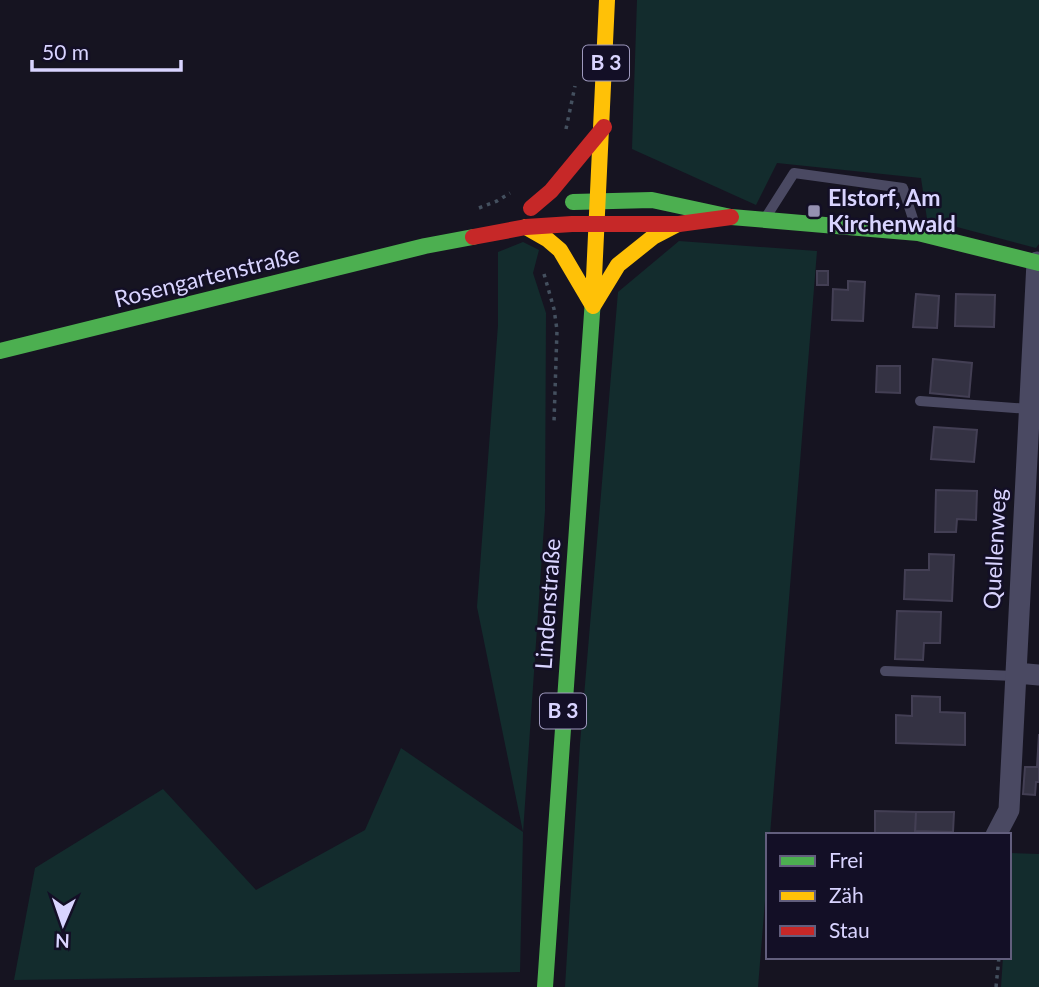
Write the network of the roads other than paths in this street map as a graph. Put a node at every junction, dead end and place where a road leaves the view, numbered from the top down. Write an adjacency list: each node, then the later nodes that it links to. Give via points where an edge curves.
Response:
1 (607, 0): 2 (main road, B 3)
2 (604, 127): 3 (main road, B 3); 4 (main road)
3 (600, 202): 4 (main road, Rosengartenstraße); 5 (main road, Rosengartenstraße, via 652,200); 8 (main road, B 3)
4 (531, 208): 11 (main road, Rosengartenstraße)
5 (731, 218): 6 (main road); 7 (main road, Rosengartenstraße)
6 (764, 219): 10 (main road); 10 (lane, via 794,173 903,188)
7 (679, 224): 8 (main road, Rosengartenstraße); 13 (main road, via 653,237 618,265)
8 (598, 225): 9 (main road, Rosengartenstraße); 13 (main road, Lindenstraße / B 3)
9 (526, 227): 11 (main road, Rosengartenstraße); 13 (main road, via 560,250)
10 (918, 233): 12 (main road)
11 (425, 246): 14 (main road, Rosengartenstraße)
12 (1038, 262): 16 (street, Quellenweg)
13 (593, 306): 21 (main road, Lindenstraße / B 3)
14 (0, 351)
15 (920, 401): 16 (lane)
16 (1029, 409): 18 (street, Quellenweg)
17 (885, 671): 18 (lane)
18 (1015, 674): 19 (street); 20 (street, Quellenweg, via 1009,810)
19 (1039, 675)
20 (997, 833)
21 (545, 987)

